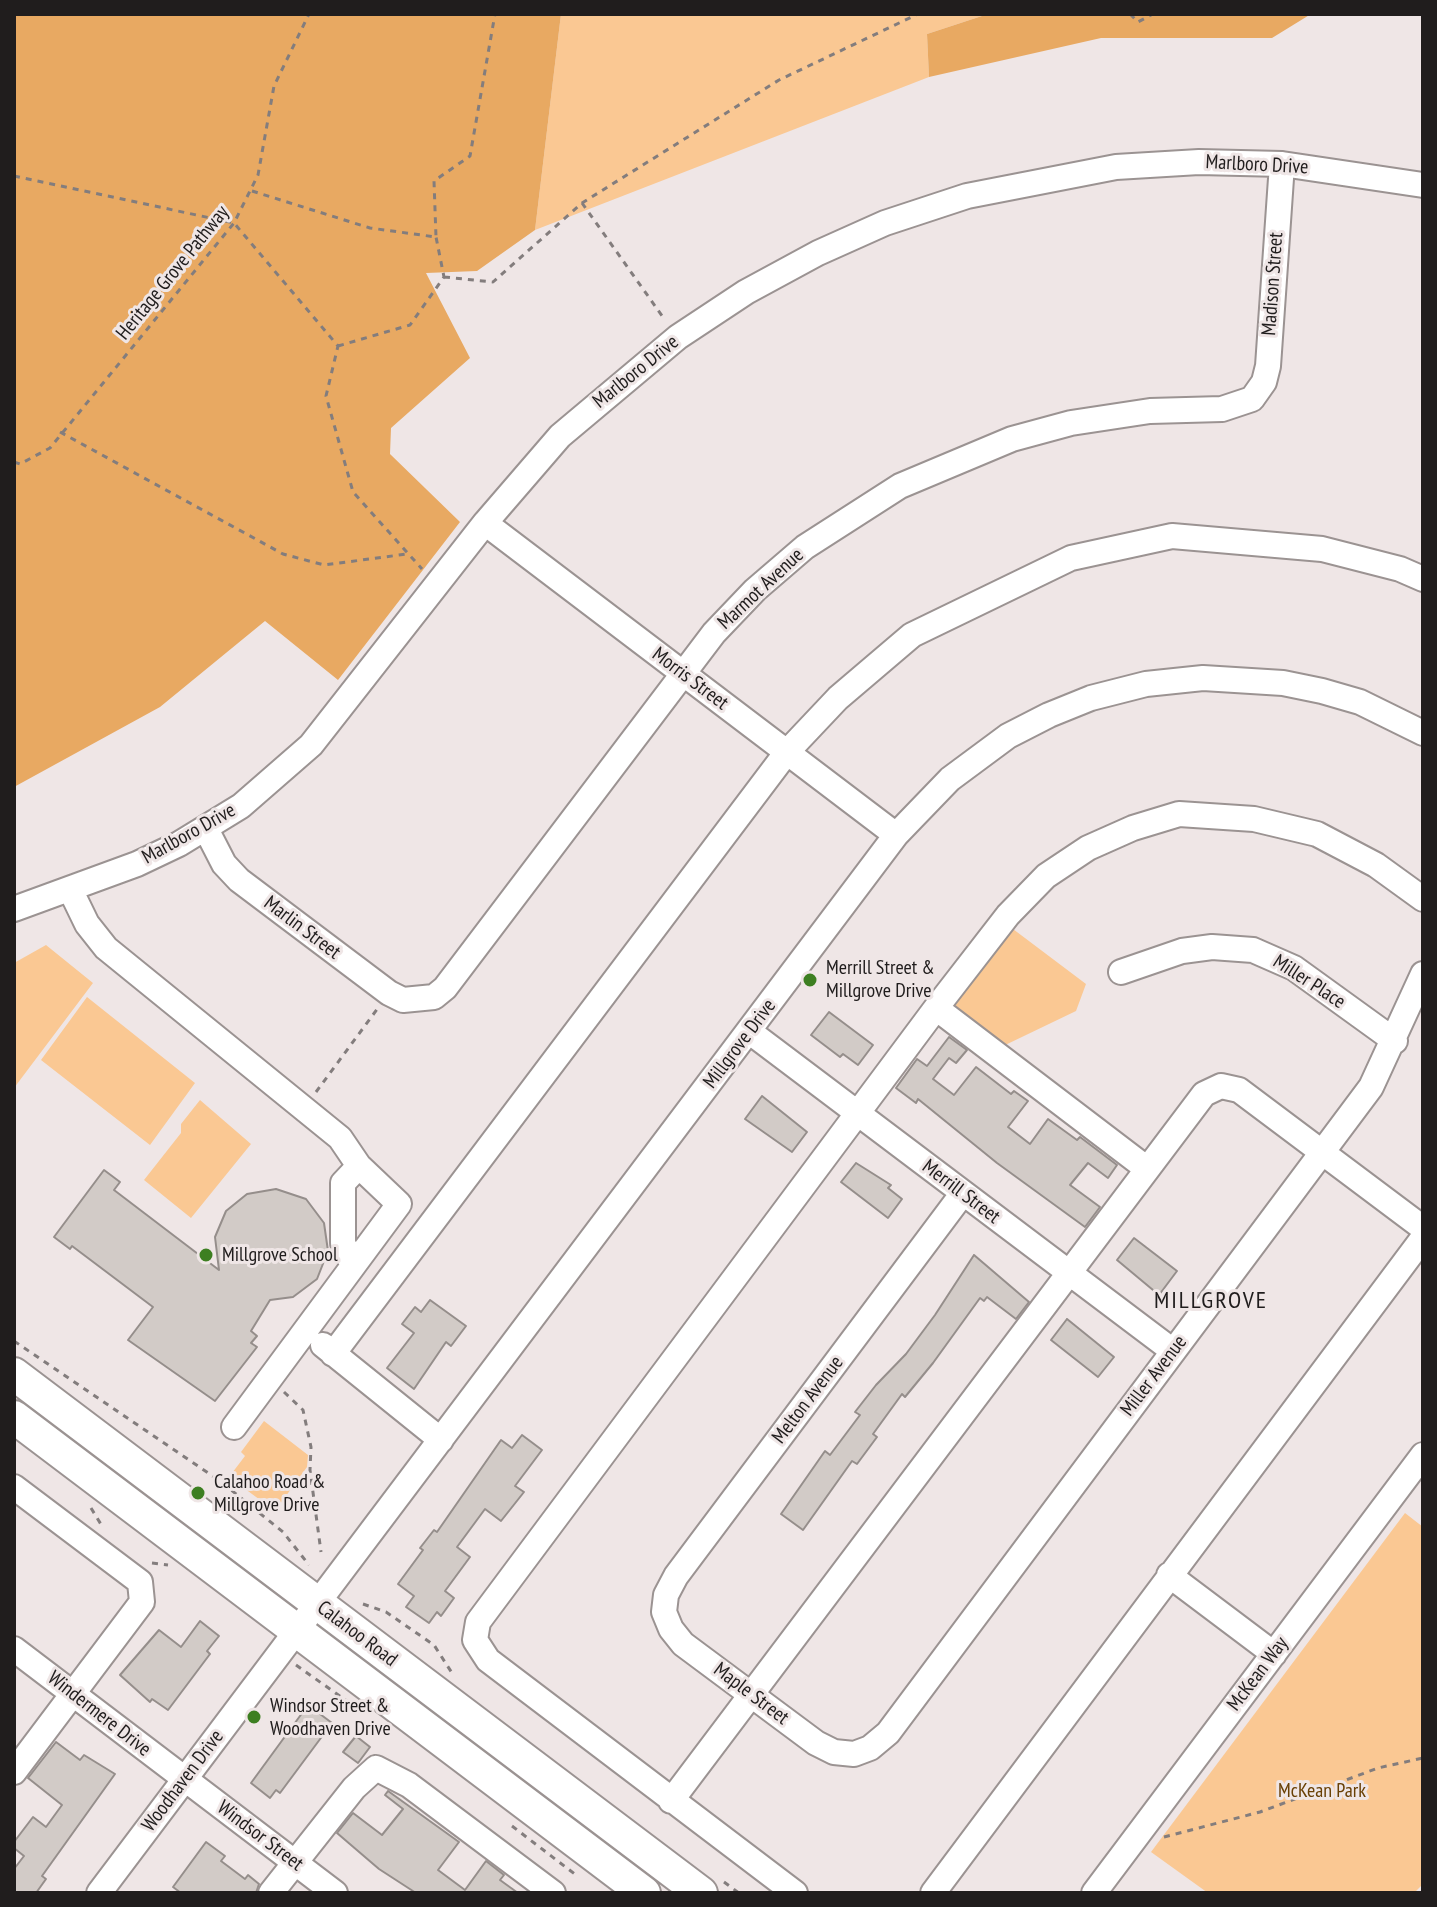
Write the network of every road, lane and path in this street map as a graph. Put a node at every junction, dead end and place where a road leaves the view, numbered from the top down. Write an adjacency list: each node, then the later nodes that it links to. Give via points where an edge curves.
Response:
1 (309, 14): 9 (path, Heritage Grove Pathway, via 274,86)
2 (495, 14): 12 (path, via 470,156 434,181)
3 (918, 14): 10 (path, via 779,80)
4 (1130, 14): 5 (path, via 1138,22)
5 (1153, 14)
6 (1282, 164): 8 (street, Marlboro Drive); 16 (street, Madison Street, via 1268,366); 19 (street, Marlboro Drive, via 1144,165 1043,179 967,196 885,223 818,253 690,329 616,387 560,436)
7 (14, 176): 11 (path)
8 (1423, 185)
9 (252, 191): 11 (path, Heritage Grove Pathway); 12 (path, via 370,228)
10 (582, 203): 13 (path, via 493,282); 14 (path)
11 (234, 223): 15 (path); 17 (path, Heritage Grove Pathway)
12 (436, 237): 13 (path)
13 (444, 277): 15 (path, via 410,325)
14 (667, 323)
15 (338, 346): 20 (path, via 326,396 353,492)
16 (1252, 399): 23 (street, Marmot Avenue, via 1222,409 1150,411 1071,423 1012,439 900,486 805,547 755,590)
17 (60, 432): 18 (path, Heritage Grove Pathway, via 39,456); 20 (path, via 283,554 324,565)
18 (14, 462)
19 (485, 523): 23 (street, Morris Street); 26 (street, Marlboro Drive, via 311,745)
20 (407, 554): 21 (path)
21 (428, 574)
22 (1423, 579): 25 (street, via 1322,549 1172,536 1071,558 912,635 838,698)
23 (682, 673): 25 (street, Morris Street); 33 (street, Marmot Avenue, via 445,988)
24 (1423, 733): 27 (street, Millgrove Drive, via 1360,702 1283,683 1203,678 1146,684 1091,698 1008,736 950,779)
25 (787, 752): 27 (street, Morris Street); 51 (street)
26 (206, 829): 28 (street, Marlboro Drive, via 137,864); 33 (street, Marlin Street, via 239,880 389,993)
27 (896, 835): 36 (street, Millgrove Drive)
28 (70, 889): 30 (street, Marlboro Drive); 38 (street, via 106,948)
29 (1423, 899): 35 (street, via 1376,865 1317,834 1254,819 1179,814 1088,848 1046,876 1008,915)
30 (14, 909)
31 (1121, 972): 37 (street, Miller Place, via 1182,951 1253,950 1294,968)
32 (1423, 974): 37 (street, Miller Avenue)
33 (419, 1000)
34 (380, 1005): 38 (path)
35 (936, 1008): 39 (street); 42 (street)
36 (750, 1032): 39 (street, Merrill Street); 56 (street, Millgrove Drive)
37 (1395, 1041): 40 (street, Miller Avenue, via 1371,1087)
38 (307, 1109): 41 (street, via 340,1138)
39 (858, 1115): 43 (street, Merrill Street); 73 (street, via 475,1629 475,1640 488,1660)
40 (1322, 1151): 42 (street, via 1239,1090 1221,1086 1204,1094); 44 (street); 50 (street, Miller Avenue)
41 (359, 1166): 46 (street, via 343,1183 343,1243); 46 (street, via 399,1204)
42 (1146, 1168): 47 (street)
43 (963, 1193): 47 (street, Merrill Street); 63 (street, Melton Avenue, via 676,1576)
44 (1423, 1228)
45 (1423, 1238): 61 (street)
46 (353, 1266): 48 (street)
47 (1069, 1273): 50 (street, Merrill Street); 68 (street)
48 (305, 1332): 51 (street); 53 (street)
49 (14, 1341): 60 (path, via 220,1481 283,1532)
50 (1173, 1351): 69 (street, Miller Avenue, via 888,1733)
51 (333, 1354): 56 (street)
52 (14, 1374): 62 (main road, Calahoo Road)
53 (268, 1381): 55 (street); 59 (path, via 303,1410)
54 (14, 1417): 64 (main road, Calahoo Road)
55 (234, 1427)
56 (441, 1440): 62 (street, Millgrove Drive)
57 (1423, 1455): 66 (street, McKean Way)
58 (14, 1487): 67 (street, via 140,1582 142,1602)
59 (321, 1552)
60 (310, 1566)
61 (1169, 1575): 66 (street); 83 (street)
62 (316, 1604): 64 (street, Woodhaven Drive); 81 (main road, Calahoo Road)
63 (664, 1612): 68 (street, Maple Street, via 683,1644)
64 (295, 1631): 72 (street, Woodhaven Drive); 80 (main road, Calahoo Road)
65 (14, 1649): 67 (street, Windermere Drive)
66 (1274, 1654): 74 (street, McKean Way)
67 (73, 1693): 71 (street); 72 (street, Windermere Drive)
68 (750, 1694): 69 (street, Maple Street, via 816,1743); 73 (street)
69 (854, 1754)
70 (1423, 1758): 74 (path, via 1169,1838)
71 (14, 1772)
72 (184, 1779): 75 (street, Windsor Street); 76 (street, Woodhaven Drive)
73 (671, 1801): 82 (street)
74 (1140, 1831): 84 (street, McKean Way)
75 (295, 1862): 77 (street); 78 (street, Windsor Street); 79 (street, via 376,1768 409,1785)
76 (99, 1893)
77 (271, 1893)
78 (335, 1893)
79 (553, 1893)
80 (644, 1893)
81 (701, 1893)
82 (795, 1893)
83 (933, 1893)
84 (1094, 1893)

